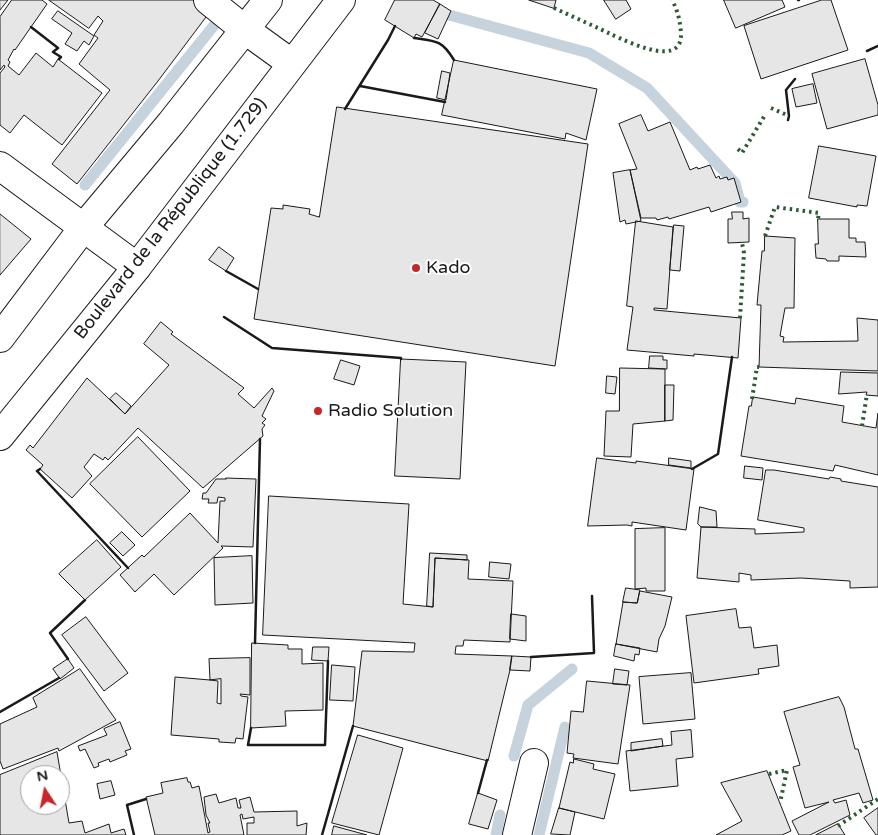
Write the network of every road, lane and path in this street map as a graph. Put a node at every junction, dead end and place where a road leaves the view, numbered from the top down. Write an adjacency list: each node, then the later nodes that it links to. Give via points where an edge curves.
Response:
1 (208, 0): 4 (main road)
2 (268, 0): 4 (main road)
3 (341, 0): 5 (main road, Boulevard de la République (1.729))
4 (244, 29): 5 (main road); 7 (main road, via 172,123)
5 (292, 63): 8 (main road, Boulevard de la République (1.729))
6 (0, 166): 7 (main road)
7 (83, 228): 8 (main road); 9 (main road)
8 (137, 267): 10 (main road, Boulevard de la République (1.729))
9 (0, 338)
10 (0, 436)
11 (534, 763): 12 (main road)
12 (517, 835)

